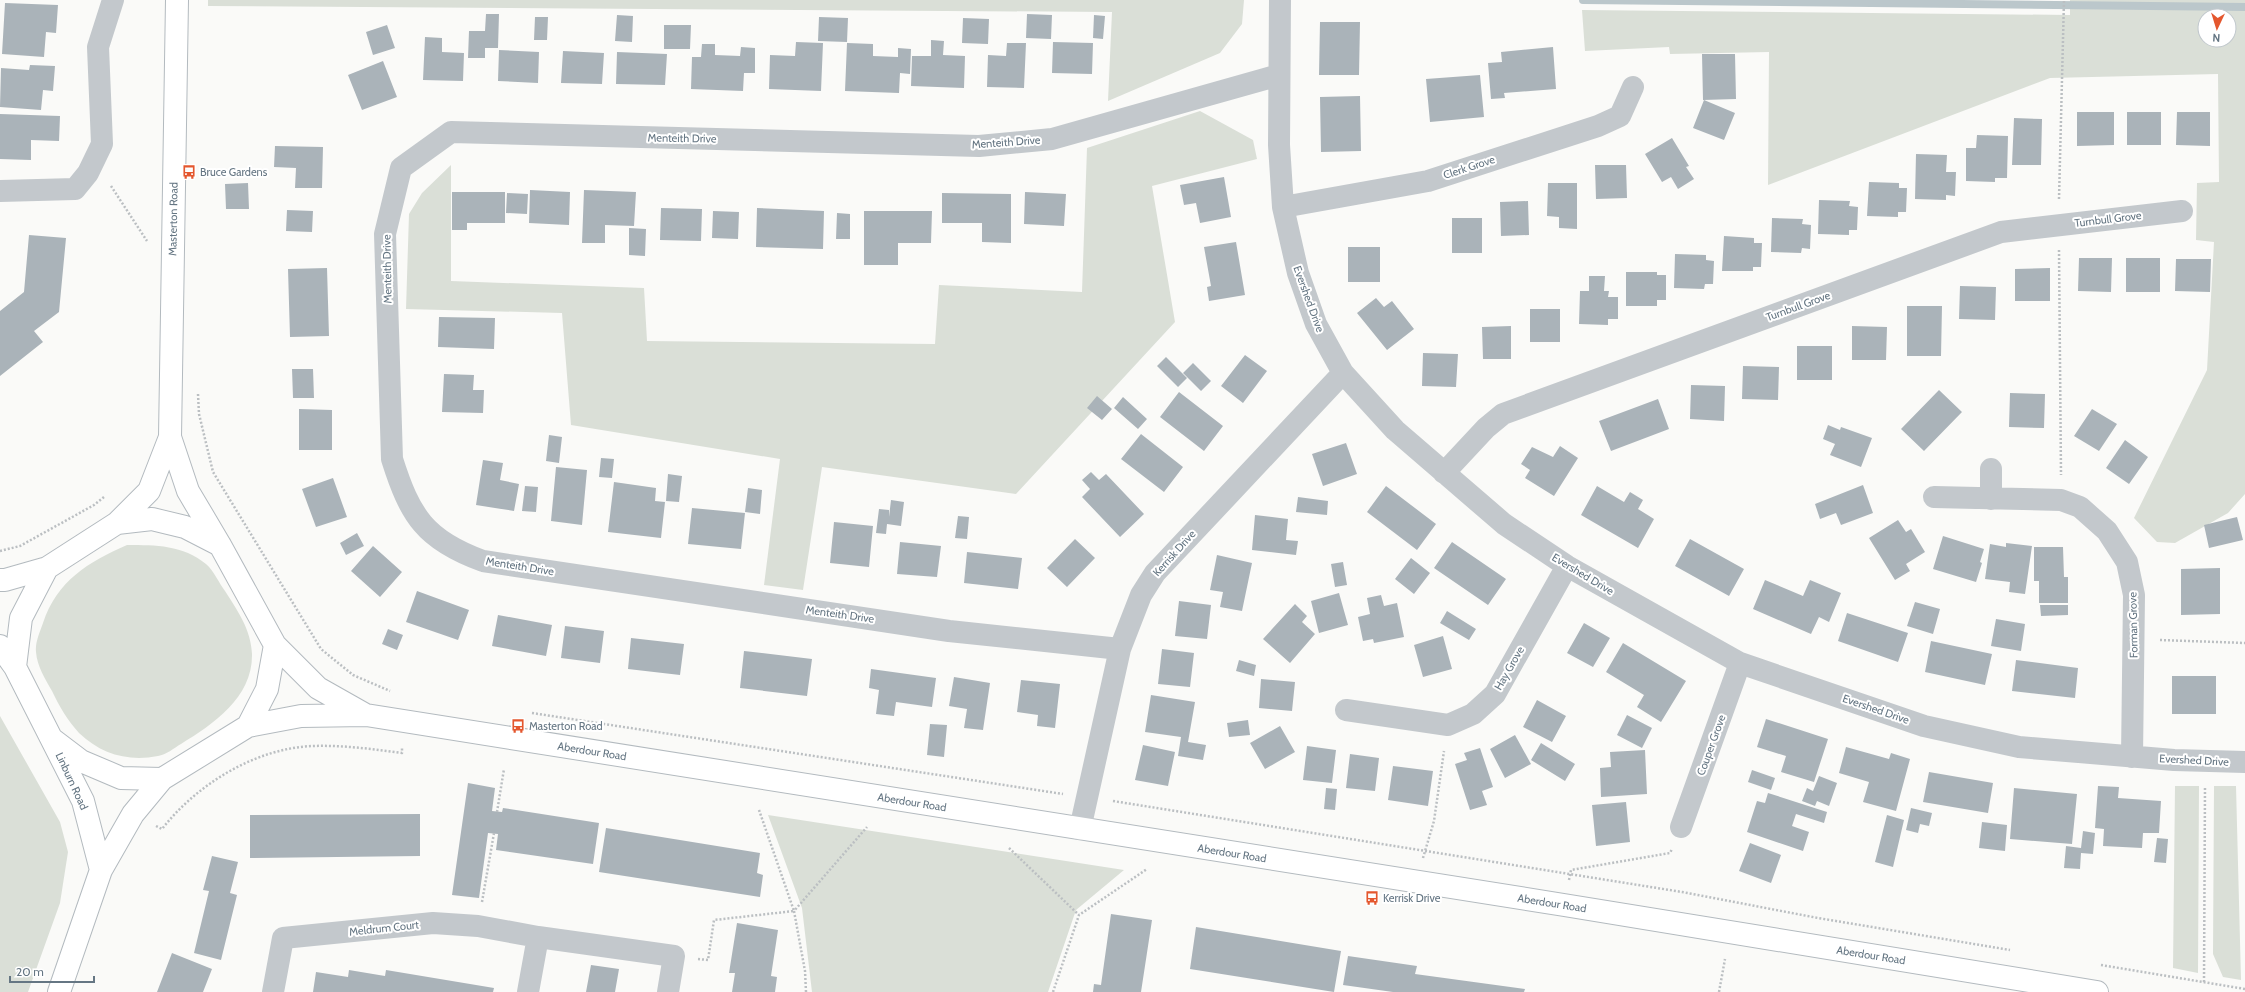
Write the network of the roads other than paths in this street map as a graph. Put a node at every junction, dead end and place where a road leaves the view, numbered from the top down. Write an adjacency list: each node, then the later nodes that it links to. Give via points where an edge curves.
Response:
1 (113, 0): 6 (street, via 98,47 102,144 88,173 75,188)
2 (178, 0): 10 (main road, Masterton Road)
3 (1280, 0): 4 (street, Evershed Drive)
4 (1278, 75): 7 (street, Evershed Drive); 22 (street, Menteith Drive, via 1052,139 979,146 451,132 401,168 385,234 392,459 402,490 416,517 435,537 458,552 483,561 949,631)
5 (1633, 87): 7 (street, Clerk Grove, via 1620,116 1598,126 1428,181)
6 (0, 191)
7 (1283, 207): 9 (street, Evershed Drive, via 1298,273 1316,324)
8 (2182, 211): 12 (street, Turnbull Grove, via 2001,232 1526,404 1503,414 1486,428)
9 (1343, 373): 12 (street, Evershed Drive, via 1395,430); 22 (street, Kerrisk Drive, via 1155,573 1141,594)
10 (170, 437): 15 (main road, Masterton Road, via 149,492); 16 (main road, Masterton Road, via 188,491)
11 (1991, 469): 14 (street)
12 (1444, 474): 17 (street, Evershed Drive, via 1504,524)
13 (1934, 497): 14 (street, Forman Grove)
14 (1991, 498): 29 (street, Forman Grove, via 2061,500 2080,507 2107,531 2127,562 2134,595)
15 (117, 523): 16 (main road, via 152,519 185,527); 18 (main road)
16 (220, 545): 20 (main road, Masterton Road)
17 (1567, 566): 23 (street, Evershed Drive); 25 (street, Hay Grove, via 1494,694 1473,714 1448,725)
18 (47, 568): 19 (main road); 24 (main road, via 21,618)
19 (0, 580)
20 (275, 645): 26 (main road, Aberdour Road, via 318,688); 27 (main road, via 268,689)
21 (0, 646): 24 (main road)
22 (1120, 649): 33 (street, Kerrisk Drive)
23 (1740, 663): 29 (street, Evershed Drive, via 1924,726 2019,747); 32 (street, Couper Grove)
24 (15, 666): 28 (main road, Linburn Road)
25 (1346, 710)
26 (366, 715): 27 (main road, Aberdour Road, via 301,716); 33 (main road, Aberdour Road)
27 (248, 726): 31 (main road)
28 (52, 739): 31 (main road, via 81,762 121,778); 34 (main road, Linburn Road, via 83,801)
29 (2132, 756): 30 (street, Evershed Drive)
30 (2245, 762)
31 (162, 779): 34 (main road, via 132,814)
32 (1681, 827)
33 (1080, 829): 36 (main road, Aberdour Road, via 1564,904)
34 (101, 870): 37 (main road)
35 (538, 937): 38 (street, Meldrum Court, via 478,926 433,923 283,938); 39 (street); 40 (street, Meldrum Court, via 674,956)
36 (2019, 986): 41 (main road, Aberdour Road)
37 (59, 992)
38 (273, 992)
39 (528, 992)
40 (668, 992)
41 (2097, 992)

